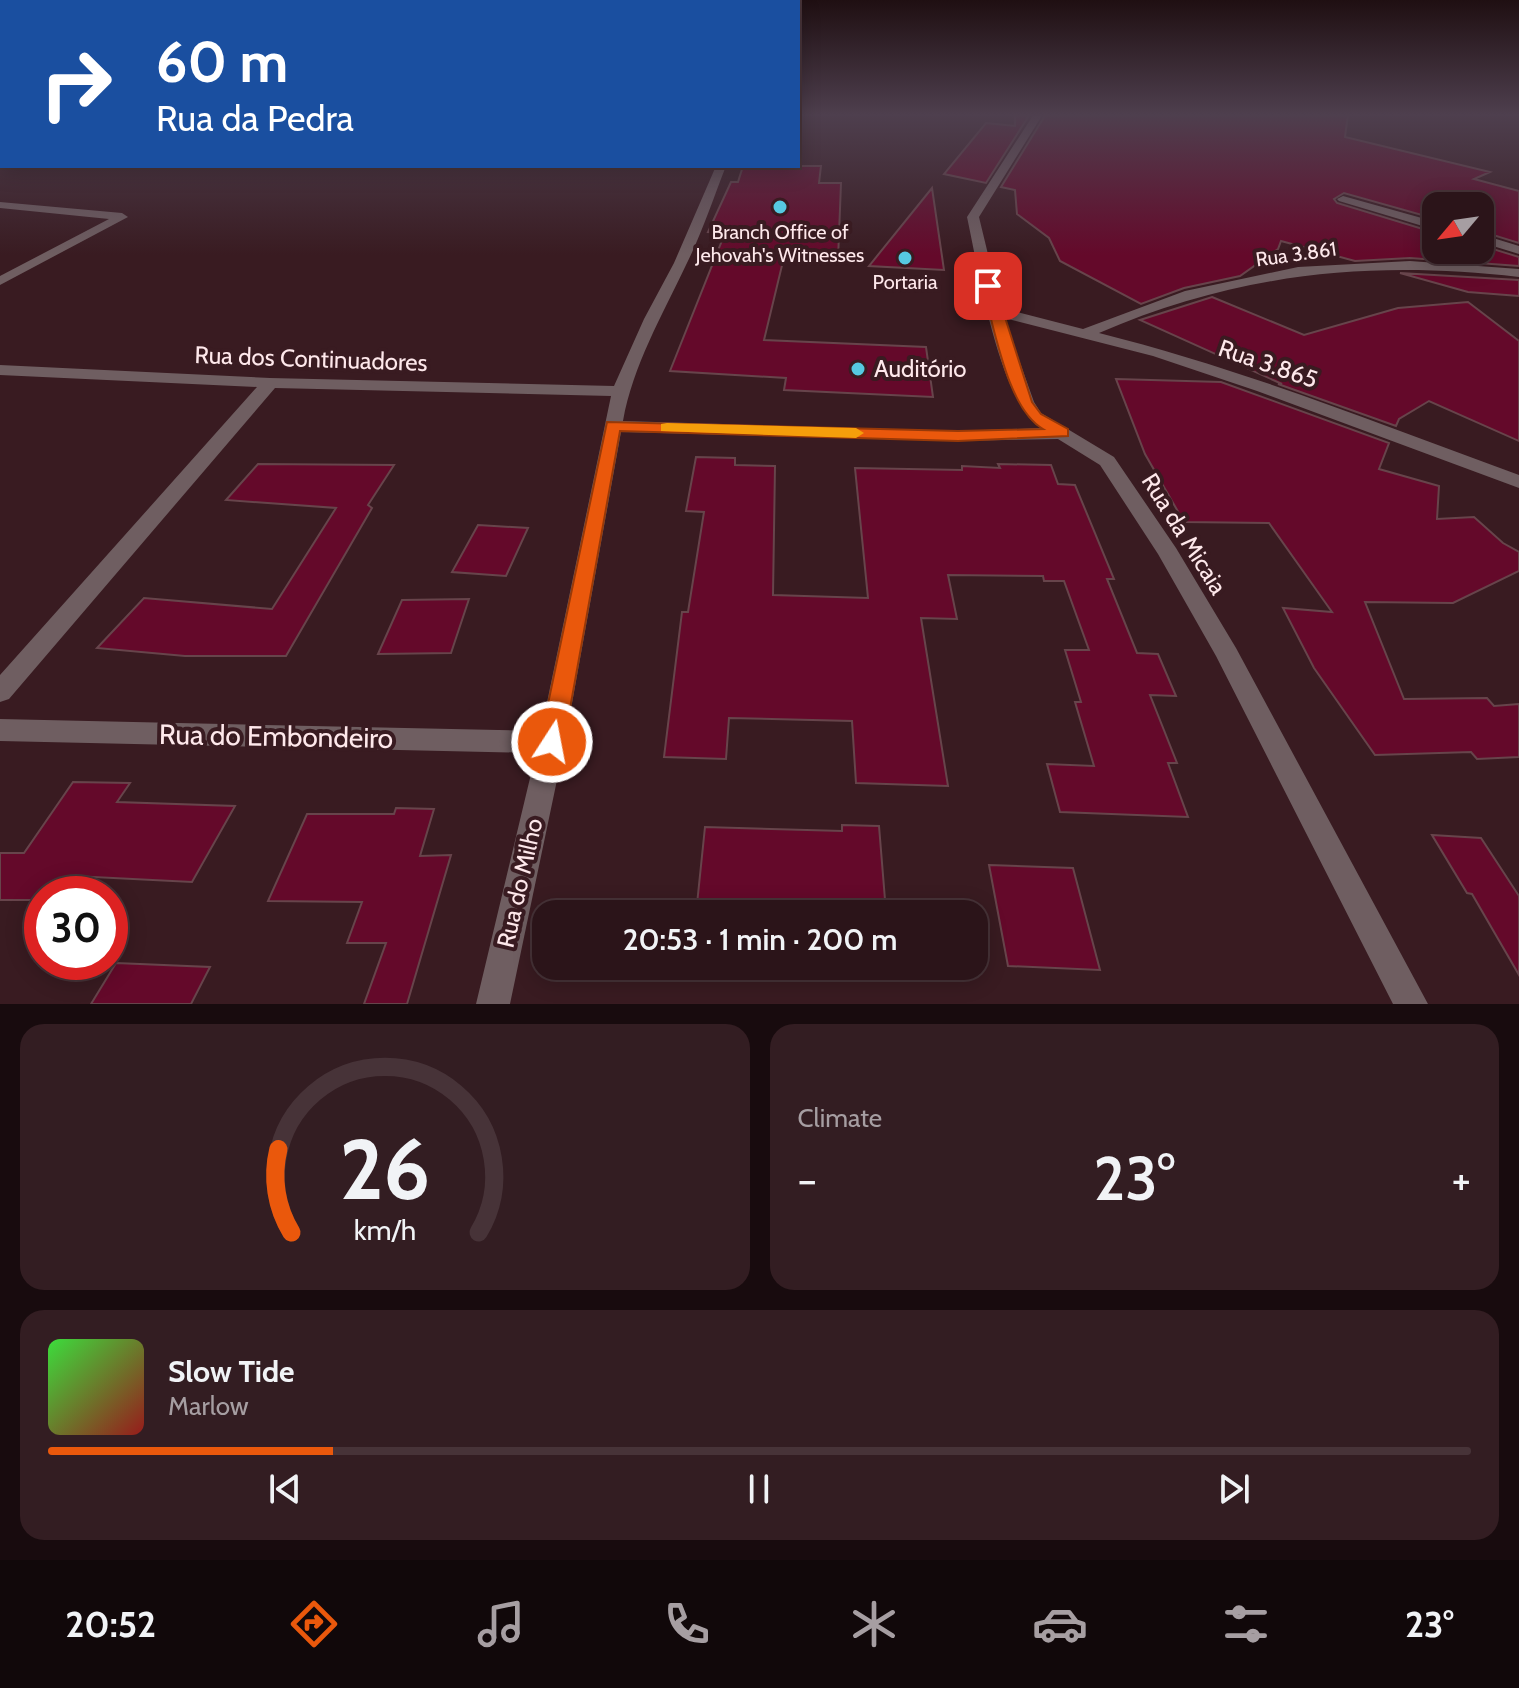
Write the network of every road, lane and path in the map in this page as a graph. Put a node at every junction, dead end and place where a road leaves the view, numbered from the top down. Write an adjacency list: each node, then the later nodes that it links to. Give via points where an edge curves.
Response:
1 (1009, 161): 10 (street, Rua da Micaia, via 973,217)
2 (720, 168): 14 (street, Rua do Milho)
3 (1343, 199): 5 (street)
4 (0, 205): 9 (street, via 122,217)
5 (1422, 222)
6 (1494, 242): 7 (street)
7 (1519, 250)
8 (1519, 273): 11 (street, Rua 3.861, via 1415,263 1326,269 1180,296)
9 (0, 281)
10 (994, 311): 11 (street, Rua 3.865); 16 (street, Rua da Micaia, via 1025,402 1035,417)
11 (1087, 333): 17 (street, Rua 3.865, via 1263,387)
12 (0, 370): 13 (street, Rua dos Continuadores)
13 (270, 383): 14 (street, Rua dos Continuadores); 18 (street)
14 (620, 391): 15 (street, Rua do Milho)
15 (613, 426): 16 (street, via 958,436); 20 (street, Rua do Milho)
16 (1063, 433): 22 (street, Rua da Micaia, via 1107,461 1168,553 1227,654)
17 (1519, 482)
18 (0, 692)
19 (0, 730): 20 (street, Rua do Embondeiro)
20 (552, 742): 21 (street, Rua do Milho)
21 (493, 1004)
22 (1411, 1004)

